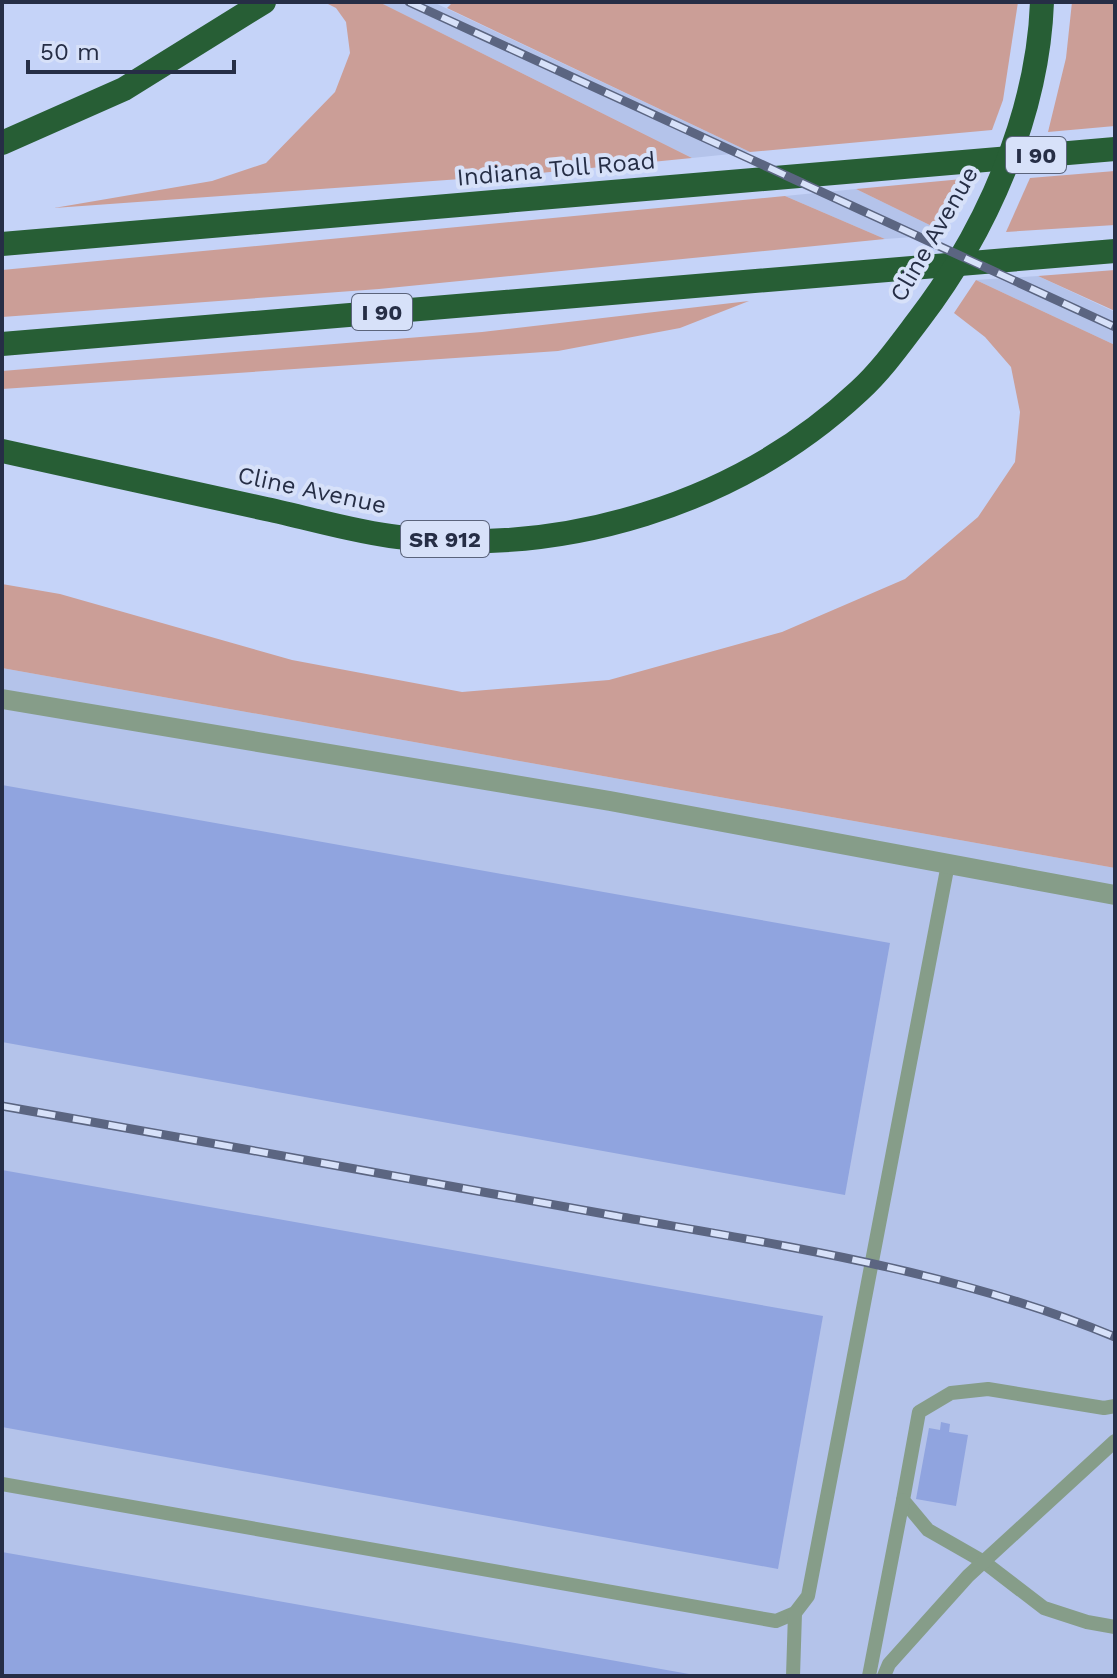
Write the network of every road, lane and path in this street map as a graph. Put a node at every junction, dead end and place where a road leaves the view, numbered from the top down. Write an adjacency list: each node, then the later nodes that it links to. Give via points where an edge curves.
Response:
1 (264, 2): 3 (highway, via 124,89)
2 (1042, 2): 8 (highway, Cline Avenue / SR 912, via 1022,120 990,203 938,294 859,391 781,451 716,487 638,518 562,535 477,541 397,537)
3 (2, 143)
4 (1115, 149): 5 (highway, Indiana Toll Road / I 90)
5 (2, 244)
6 (1115, 251): 7 (highway, I 90)
7 (2, 344)
8 (2, 451)
9 (2, 699): 10 (street)
10 (948, 864): 11 (street); 17 (lane, via 808,1596)
11 (1115, 895)
12 (1115, 1406): 15 (lane, via 988,1389 951,1393 919,1412)
13 (1115, 1441): 16 (lane)
14 (2, 1484): 17 (lane, via 776,1621)
15 (903, 1500): 16 (lane, via 928,1530); 20 (lane)
16 (984, 1562): 18 (lane, via 1044,1608); 21 (lane, via 889,1664)
17 (795, 1613): 19 (lane)
18 (1115, 1627)
19 (793, 1676)
20 (869, 1676)
21 (884, 1676)

